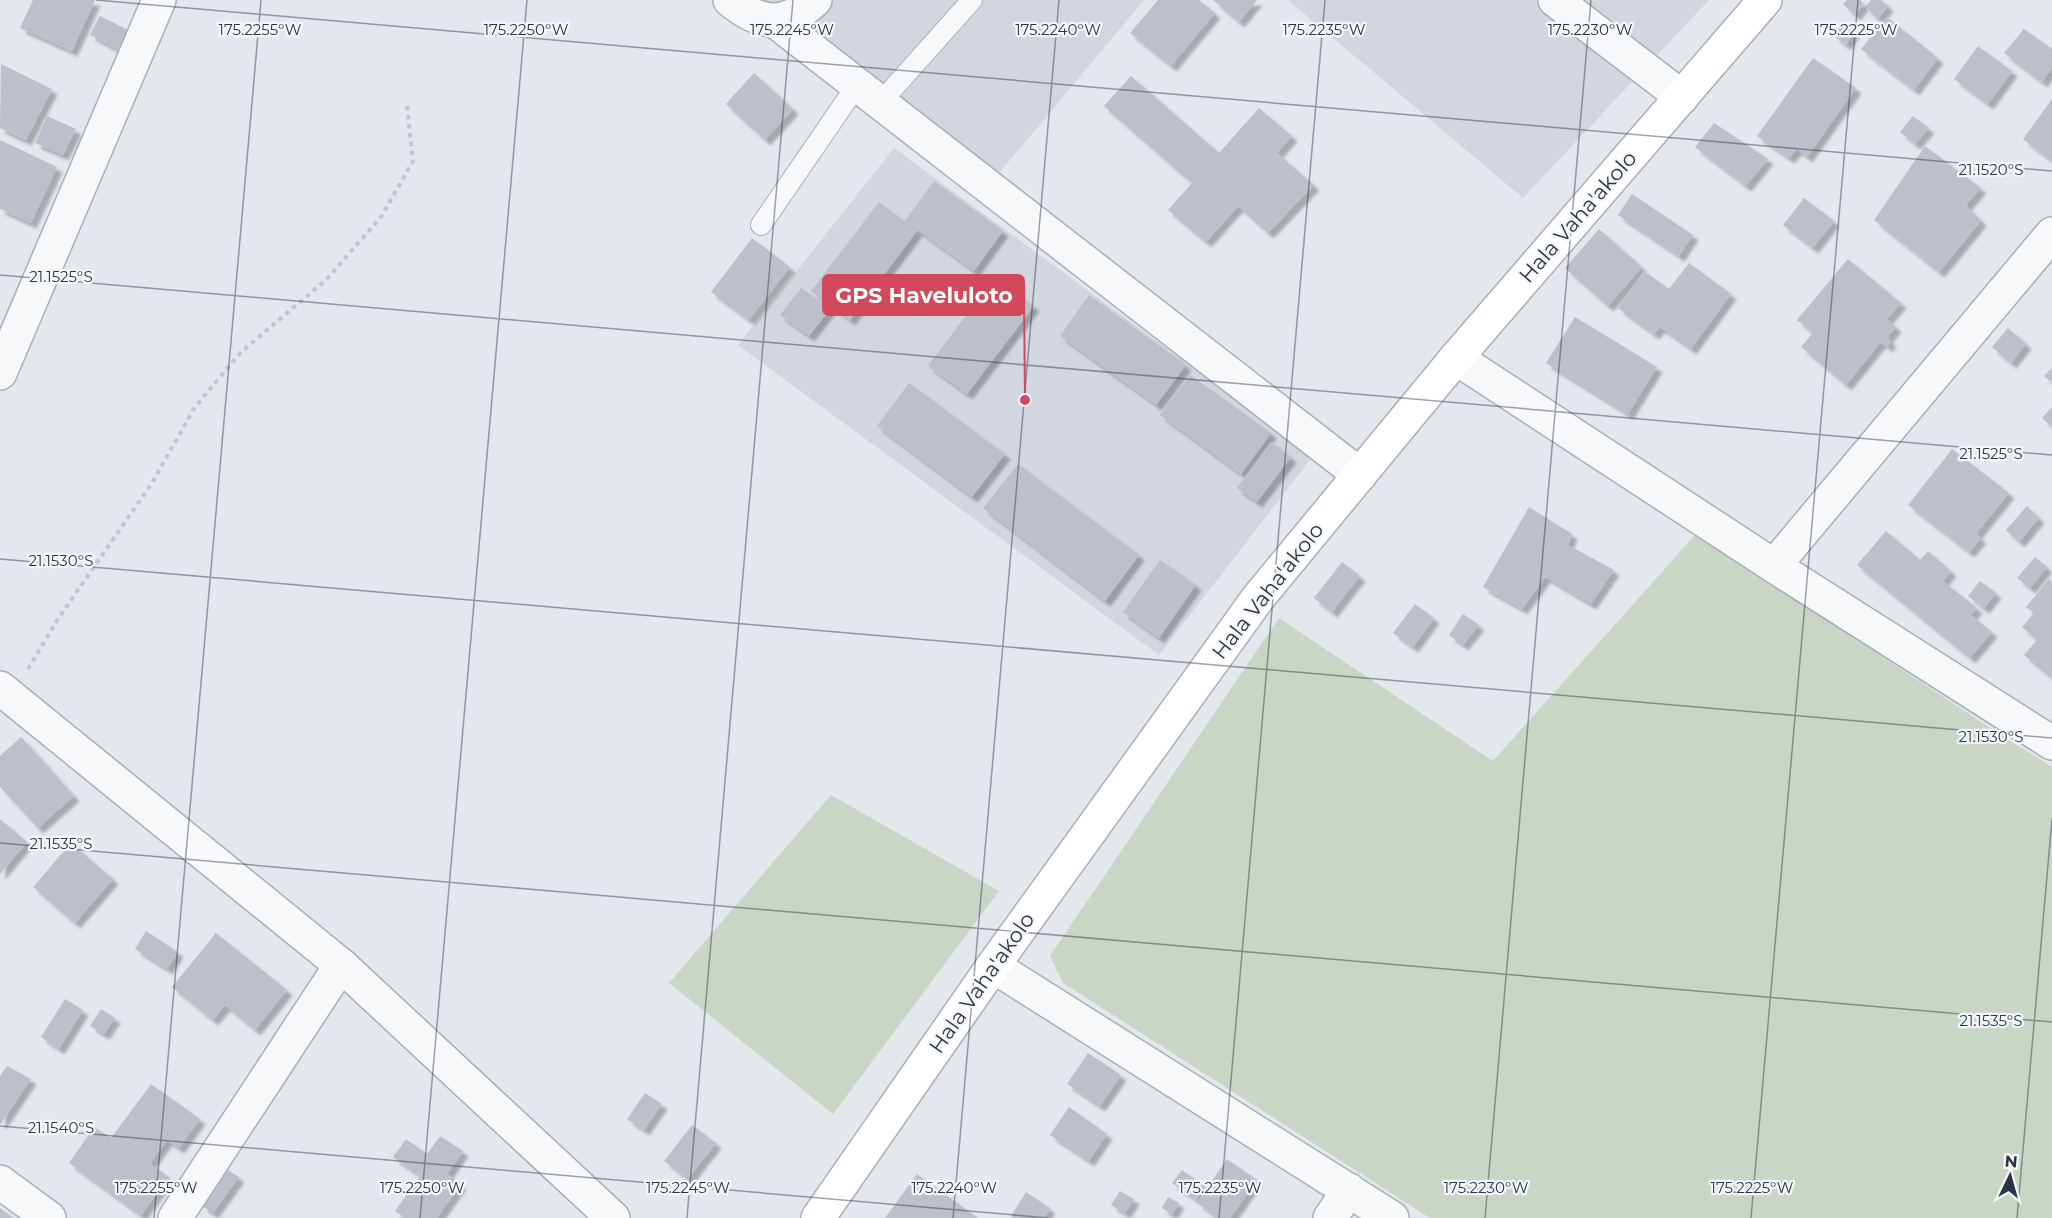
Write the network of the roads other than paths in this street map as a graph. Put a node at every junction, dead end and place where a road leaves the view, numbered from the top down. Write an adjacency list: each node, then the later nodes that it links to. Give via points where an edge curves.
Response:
1 (159, 0): 13 (street)
2 (730, 0): 7 (street, via 747,14)
3 (815, 0): 7 (street, via 804,10)
4 (972, 0): 8 (lane)
5 (1555, 0): 9 (street)
6 (1765, 0): 9 (main road, Hala Vaha'akolo)
7 (775, 21): 8 (street)
8 (869, 94): 10 (lane); 14 (street)
9 (1682, 97): 12 (main road, Hala Vaha'akolo)
10 (761, 225)
11 (2052, 234): 15 (street)
12 (1456, 358): 14 (main road, Hala Vaha'akolo); 15 (street)
13 (0, 373)
14 (1360, 475): 19 (main road, Hala Vaha'akolo, via 1258,598)
15 (1774, 566): 17 (street)
16 (5, 692): 18 (street)
17 (2052, 742)
18 (341, 966): 23 (street); 24 (street)
19 (993, 966): 21 (street); 25 (main road, Hala Vaha'akolo)
20 (0, 1182): 22 (street)
21 (1349, 1190): 26 (street); 27 (street)
22 (49, 1218)
23 (176, 1218)
24 (613, 1218)
25 (818, 1218)
26 (1330, 1218)
27 (1392, 1218)

